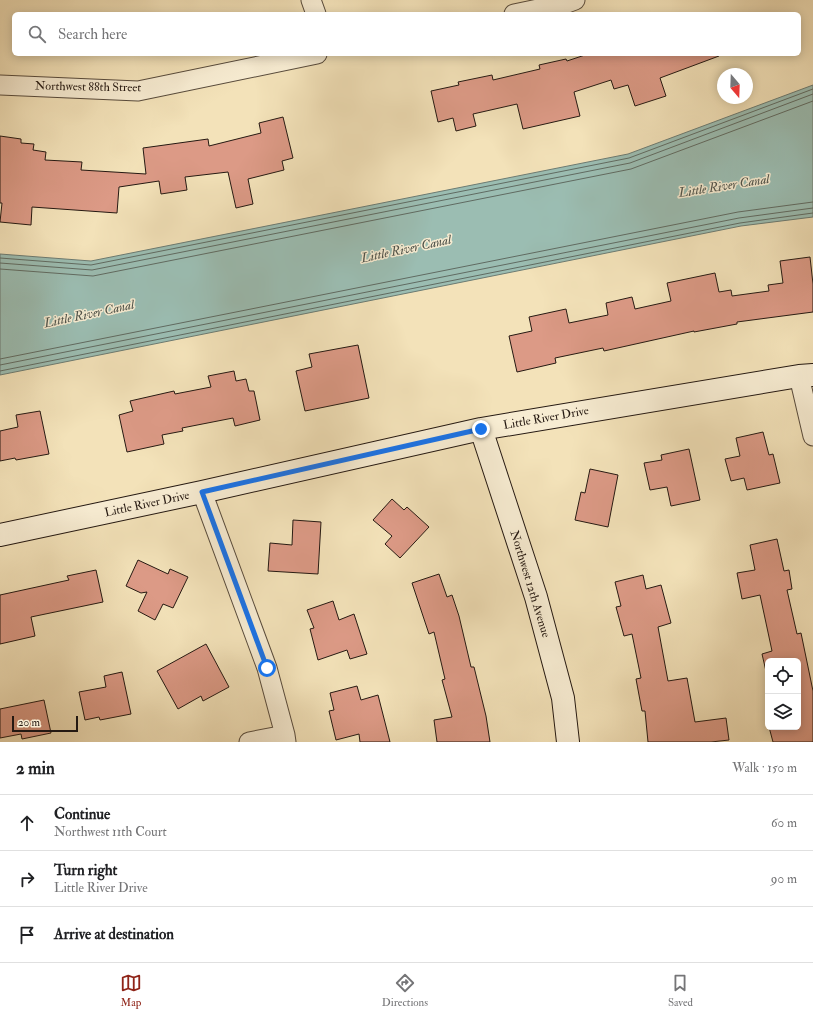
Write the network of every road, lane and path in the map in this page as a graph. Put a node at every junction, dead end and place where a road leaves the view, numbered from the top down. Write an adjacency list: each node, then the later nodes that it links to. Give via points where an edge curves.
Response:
1 (311, 0): 3 (street)
2 (575, 0): 4 (street)
3 (315, 12)
4 (524, 12)
5 (307, 56): 6 (street, Northwest 88th Street, via 138,91)
6 (0, 85)
7 (806, 375): 8 (street, Little River Drive); 9 (street)
8 (481, 429): 10 (street, Little River Drive); 14 (street, Northwest 12th Avenue, via 538,604 562,698)
9 (813, 436)
10 (202, 492): 11 (street, Little River Drive); 12 (street, via 267,668)
11 (0, 535)
12 (285, 738): 13 (street)
13 (249, 742)
14 (568, 742)

